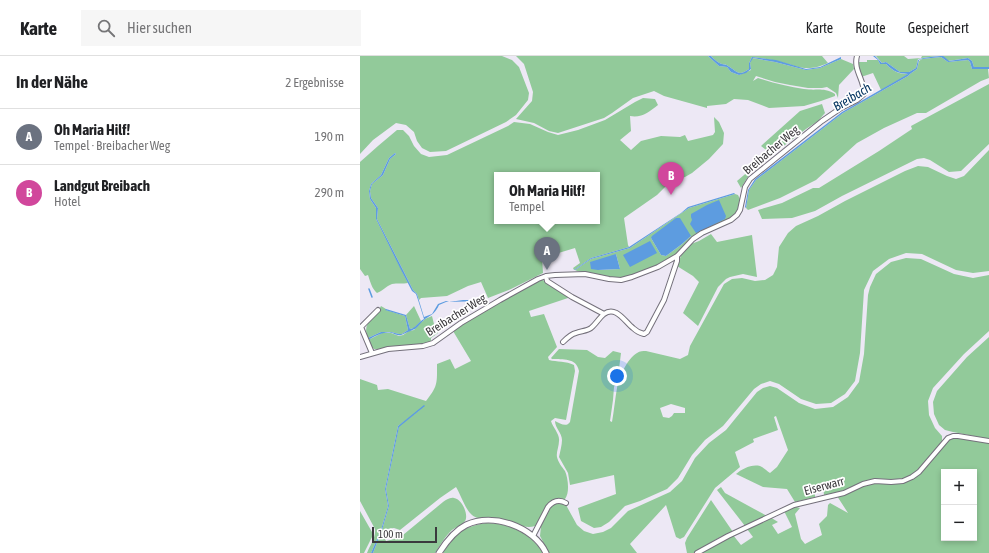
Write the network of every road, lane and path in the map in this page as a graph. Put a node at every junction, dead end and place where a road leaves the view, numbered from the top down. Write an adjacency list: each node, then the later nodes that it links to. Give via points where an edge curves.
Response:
1 (857, 56): 2 (street, Breibacher Weg, via 856,64 864,94 822,121 750,179 745,186 737,215 693,239)
2 (677, 256): 3 (street, Breibacher Weg, via 626,280 586,274); 5 (street, Breibacher Weg, via 667,292 647,332 644,334 633,329 617,313)
3 (546, 276): 5 (street, Breibacher Weg, via 547,281); 8 (street, Breibacher Weg, via 474,315 433,343)
4 (378, 310): 6 (street)
5 (604, 314): 7 (street, via 591,328 575,333)
6 (360, 328): 8 (street)
7 (563, 342)
8 (372, 353): 9 (street, Breibacher Weg)
9 (360, 356)
10 (989, 440): 15 (street, Eiserwarr, via 953,436 948,438 912,477 891,482 875,481 844,493 794,504)
11 (566, 503): 12 (street, via 552,503)
12 (533, 536): 13 (street, via 505,522 479,521 460,529 450,537); 14 (street)
13 (439, 553)
14 (546, 553)
15 (697, 553)

